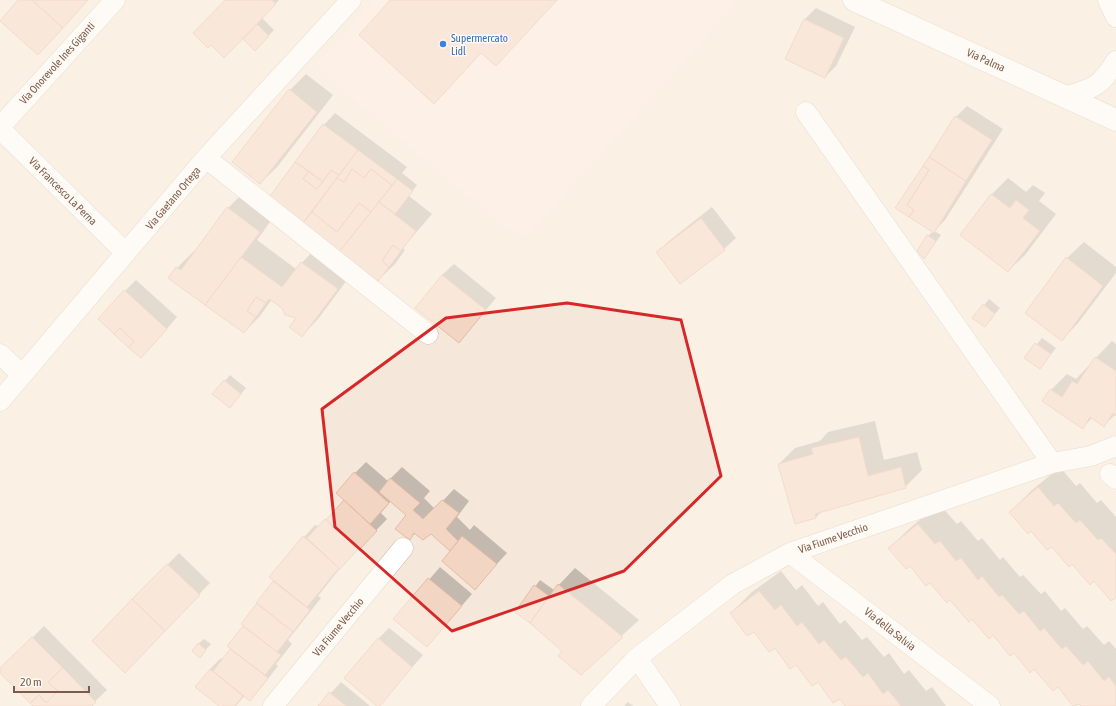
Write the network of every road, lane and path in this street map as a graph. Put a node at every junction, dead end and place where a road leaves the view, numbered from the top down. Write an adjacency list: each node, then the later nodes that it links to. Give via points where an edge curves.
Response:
1 (115, 0): 10 (street, Via Onorevole Ines Giganti)
2 (351, 0): 11 (street, Via Gaetano Ortega)
3 (854, 0): 7 (main road, Via Palma)
4 (1108, 0): 5 (street)
5 (1116, 17)
6 (1116, 61): 7 (street, via 1092,89)
7 (1066, 96): 9 (main road, Via Palma)
8 (806, 112): 18 (street)
9 (1116, 120)
10 (0, 128): 12 (street, Via Francesco La Perna)
11 (206, 158): 12 (street, Via Gaetano Ortega); 13 (street)
12 (126, 253): 15 (street, Via Gaetano Ortega)
13 (428, 334)
14 (0, 354): 15 (street)
15 (22, 375): 16 (street, Via Gaetano Ortega)
16 (0, 401)
17 (1116, 446): 18 (street, Via Fiume Vecchio, via 1090,456)
18 (1052, 463): 20 (street, Via Fiume Vecchio)
19 (403, 548): 22 (street, Via Fiume Vecchio)
20 (790, 553): 21 (street, Via Fiume Vecchio, via 733,584); 25 (street, Via della Salvia)
21 (637, 658): 23 (street, Via Fiume Vecchio); 24 (street)
22 (273, 706)
23 (590, 706)
24 (670, 706)
25 (990, 706)

